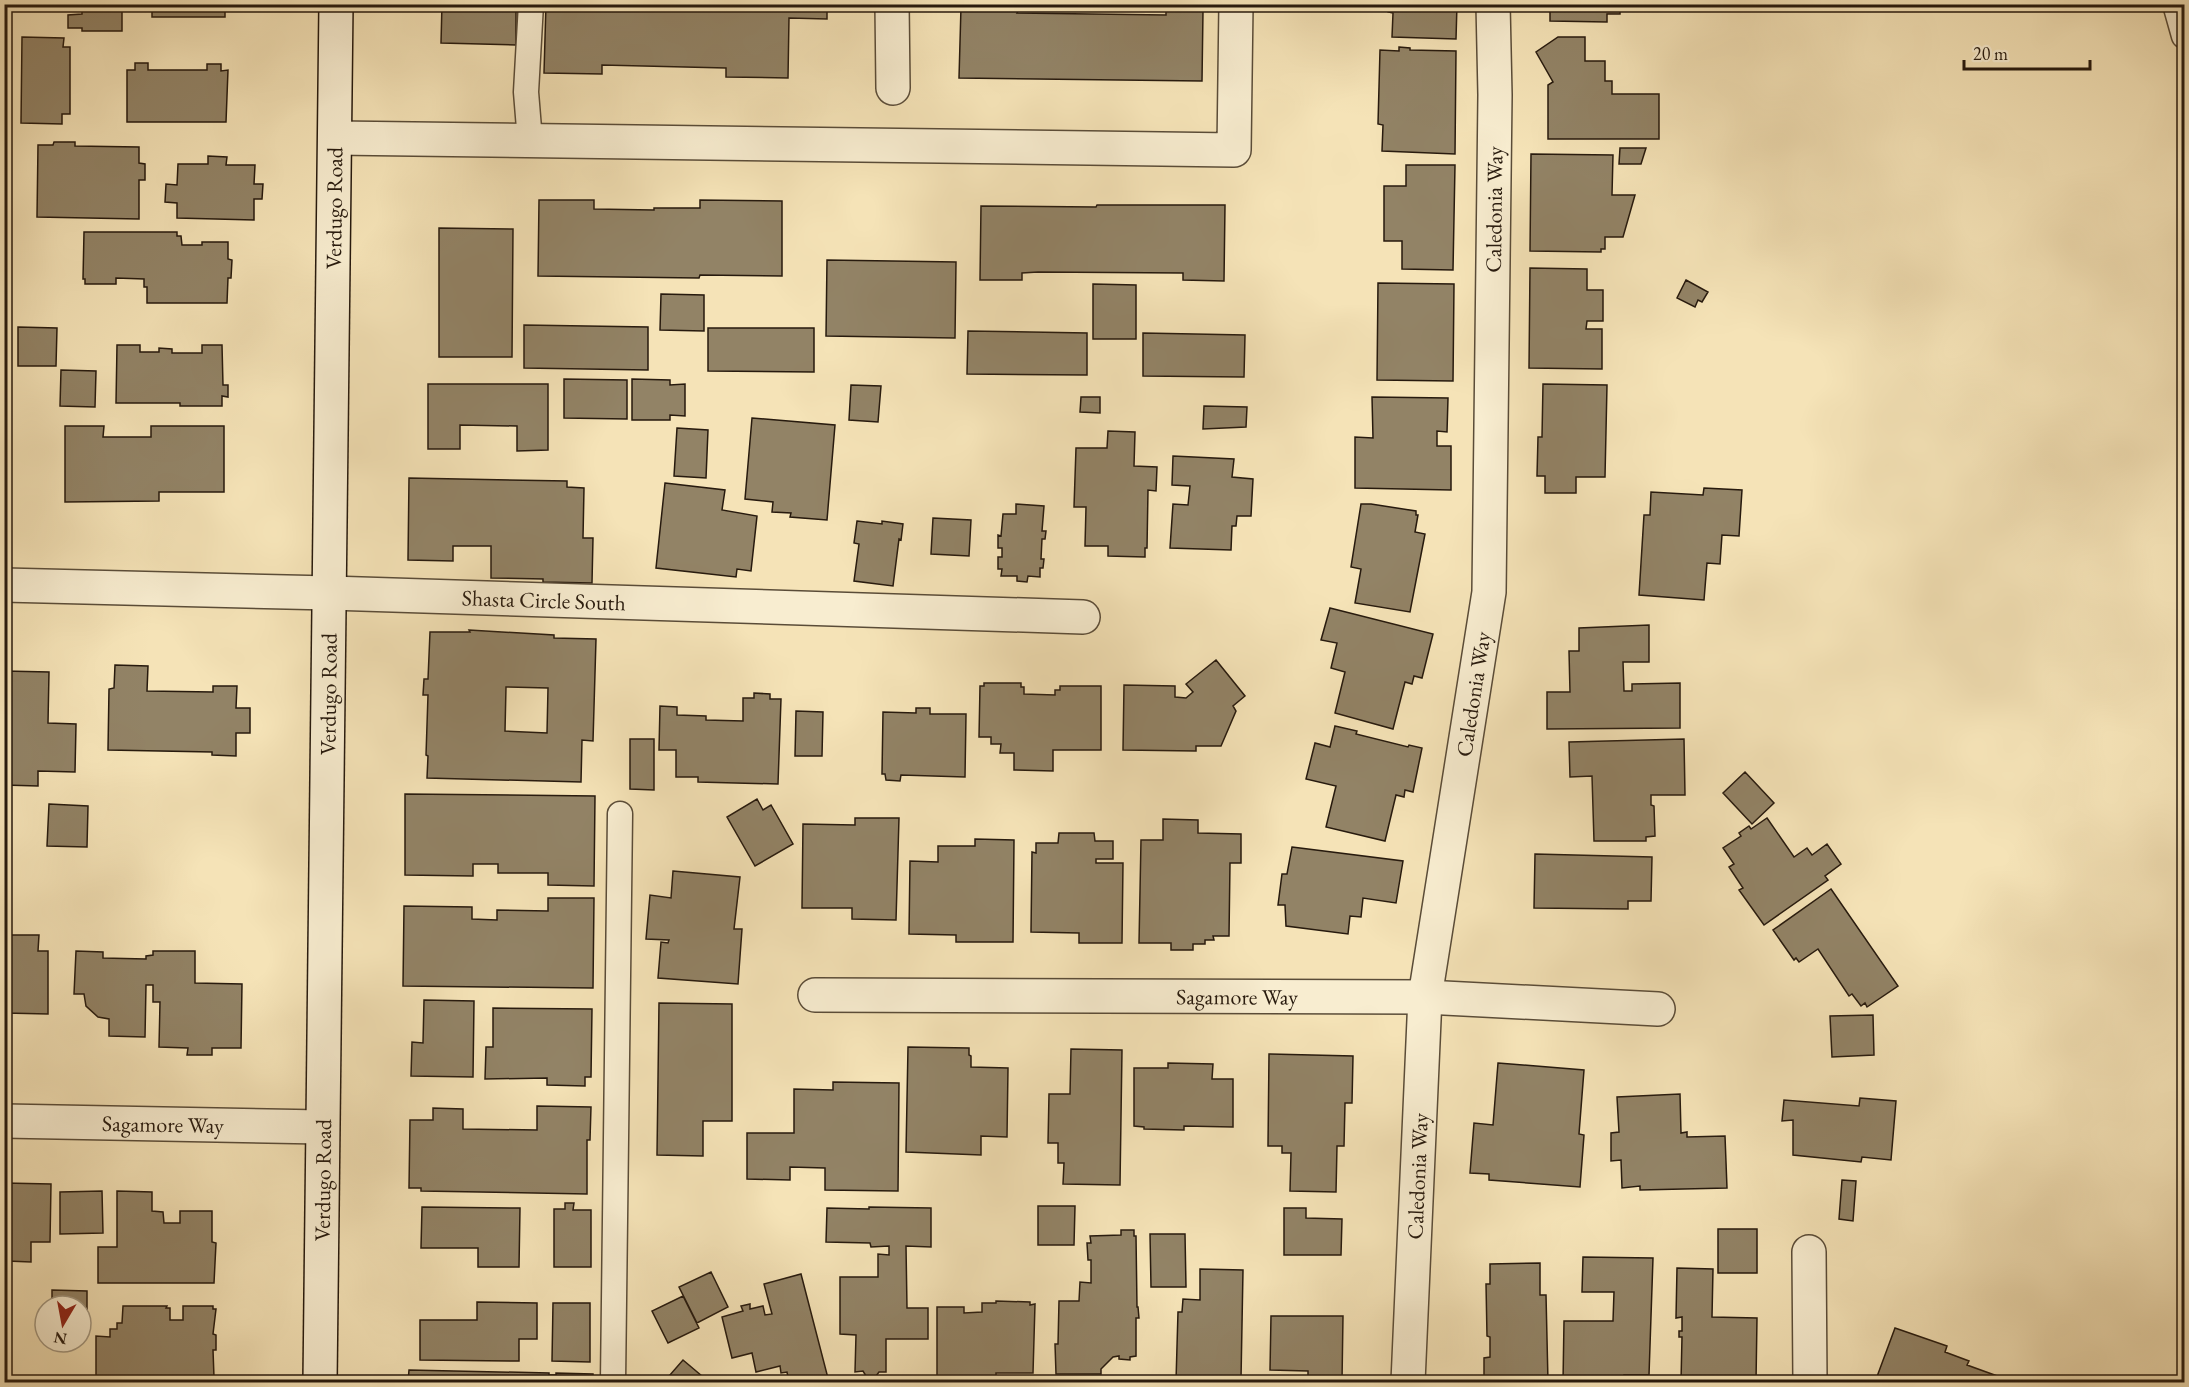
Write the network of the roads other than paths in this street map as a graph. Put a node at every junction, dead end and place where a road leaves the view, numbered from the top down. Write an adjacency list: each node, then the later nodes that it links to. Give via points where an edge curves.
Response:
1 (336, 4): 9 (street, Verdugo Road)
2 (531, 4): 10 (lane, via 526,92)
3 (892, 4): 8 (street)
4 (1236, 4): 10 (street, via 1234,150)
5 (1493, 4): 16 (street, Caledonia Way, via 1489,592)
6 (2175, 4): 7 (lane)
7 (2184, 36)
8 (893, 88)
9 (336, 138): 10 (street); 12 (street, Verdugo Road)
10 (530, 141)
11 (4, 585): 12 (street, Shasta Circle South)
12 (330, 593): 13 (street, Shasta Circle South); 19 (street, Verdugo Road)
13 (1083, 617)
14 (620, 814): 22 (lane)
15 (814, 995): 16 (street, Sagamore Way)
16 (1425, 997): 17 (street, Sagamore Way); 23 (street, Caledonia Way)
17 (1658, 1009)
18 (4, 1121): 19 (street, Sagamore Way)
19 (322, 1127): 21 (street, Verdugo Road)
20 (1809, 1252): 24 (street)
21 (320, 1383)
22 (613, 1383)
23 (1408, 1383)
24 (1810, 1383)

